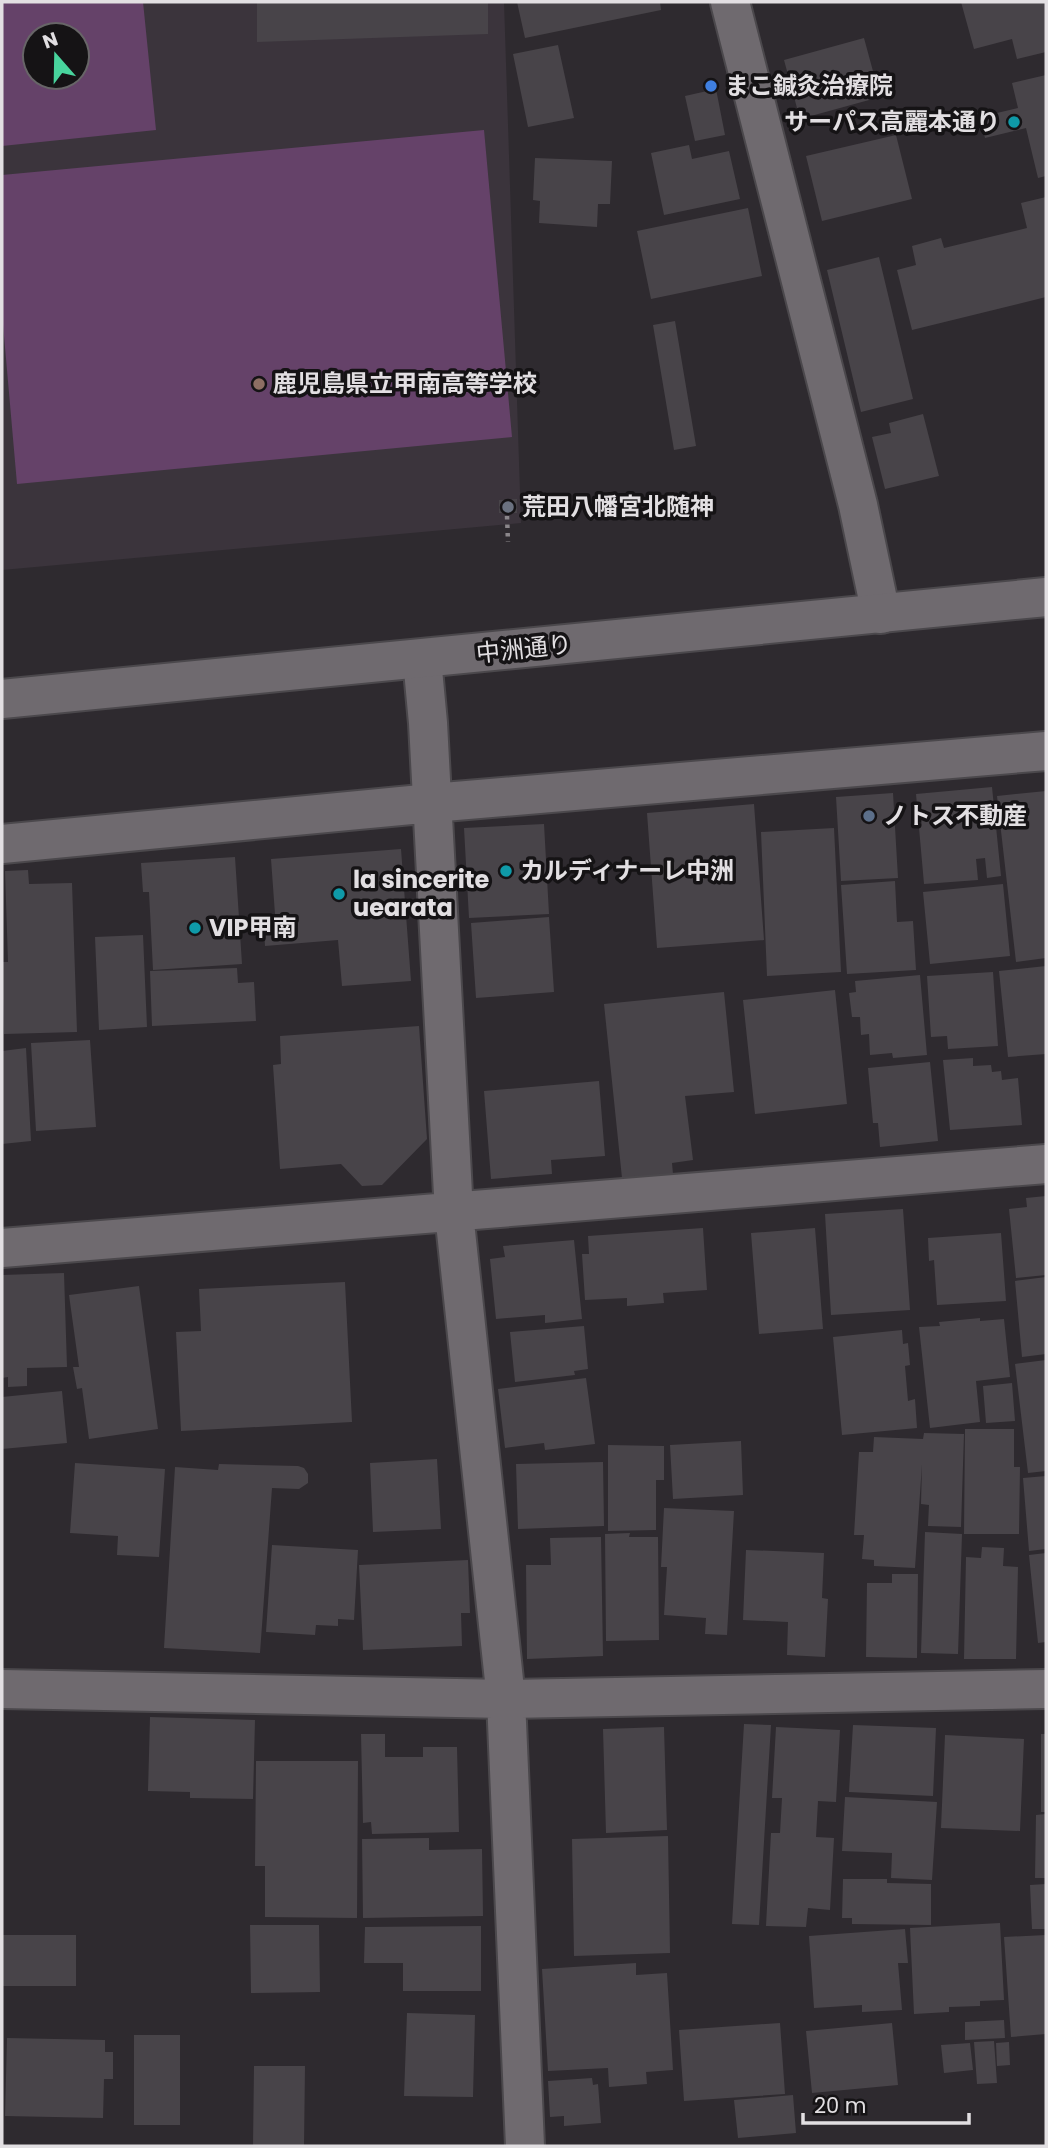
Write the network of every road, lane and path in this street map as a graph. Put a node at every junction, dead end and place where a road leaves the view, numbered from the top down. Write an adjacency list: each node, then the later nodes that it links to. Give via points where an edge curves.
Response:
1 (730, 2): 5 (street, via 858,505)
2 (507, 516): 3 (path)
3 (508, 542)
4 (1046, 601): 5 (street, 中洲通り)
5 (881, 614): 6 (street, 中洲通り)
6 (422, 659): 7 (street, 中洲通り); 9 (street)
7 (2, 699)
8 (1046, 751): 9 (street)
9 (432, 803): 10 (street); 12 (street)
10 (2, 844)
11 (1046, 1164): 12 (street)
12 (454, 1213): 13 (street); 16 (street)
13 (2, 1248)
14 (2, 1689): 16 (street)
15 (1046, 1689): 16 (street)
16 (506, 1699): 17 (street)
17 (525, 2146)

